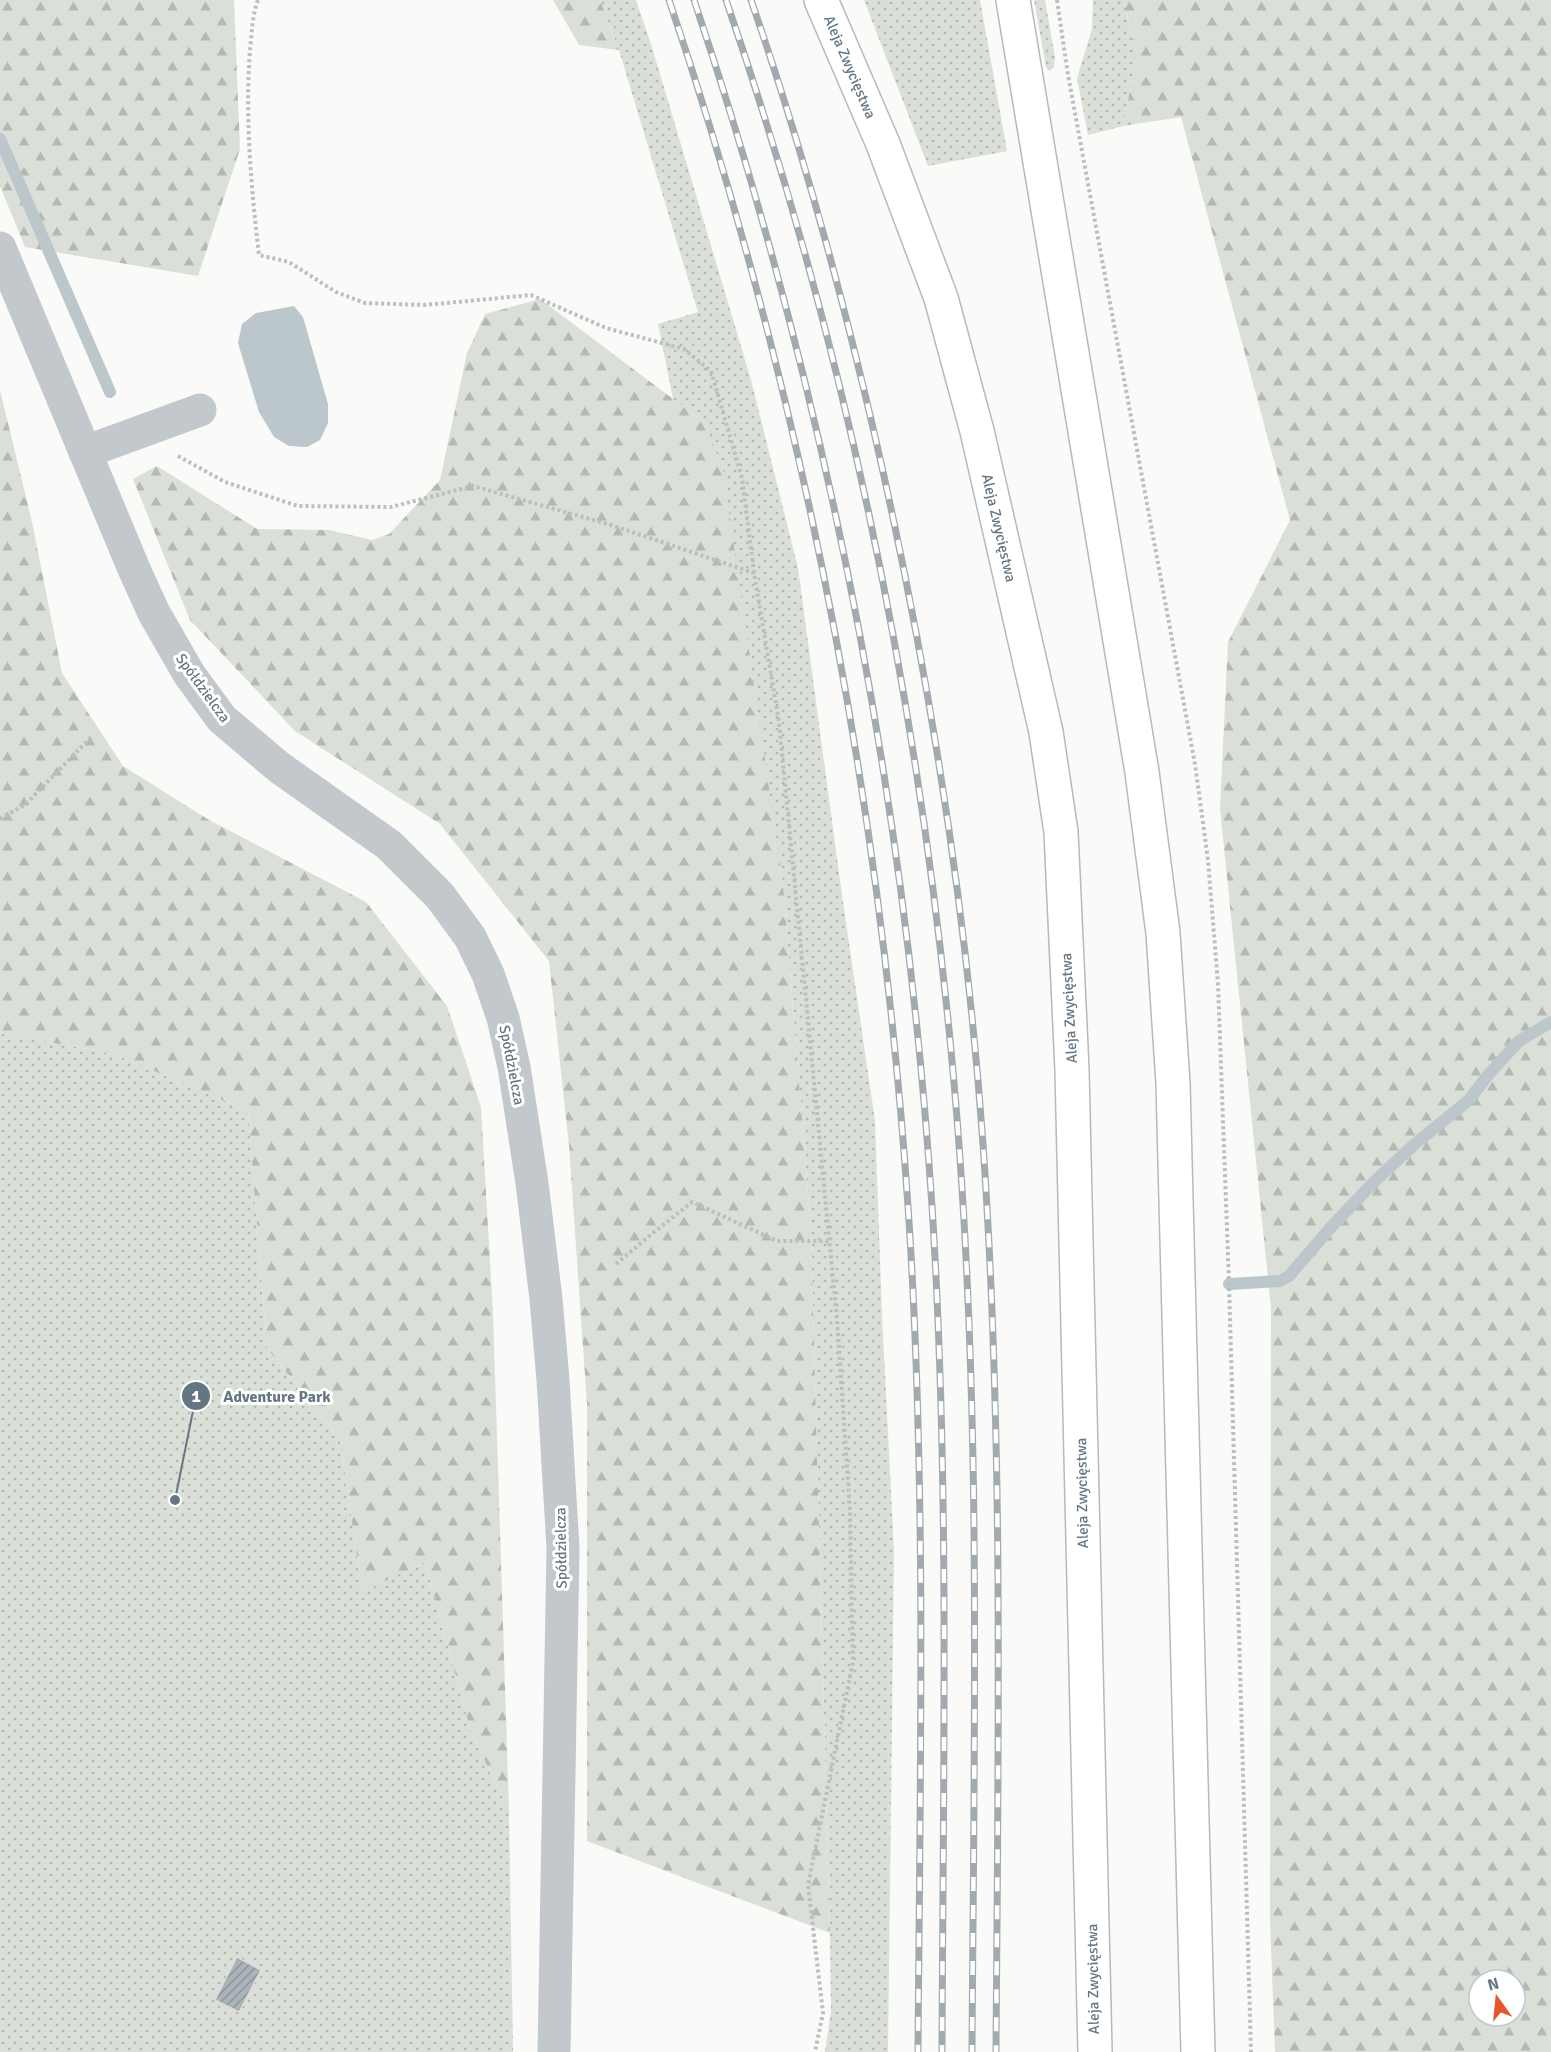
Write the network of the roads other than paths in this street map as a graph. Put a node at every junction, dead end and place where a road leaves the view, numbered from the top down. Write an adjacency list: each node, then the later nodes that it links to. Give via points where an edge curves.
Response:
1 (821, 0): 7 (main road, Aleja Zwycięstwa, via 884,144 941,298 977,431 1046,732 1061,832 1072,1070)
2 (1013, 0): 8 (main road, via 1142,772 1163,933 1173,1083)
3 (0, 248): 5 (street, Spółdzielcza)
4 (200, 410): 5 (street)
5 (86, 452): 6 (street, Spółdzielcza, via 154,612 189,674 222,719 280,768 390,845 440,896 471,936 503,1018 516,1078 539,1241 564,1548)
6 (554, 2052)
7 (1095, 2052)
8 (1198, 2052)

